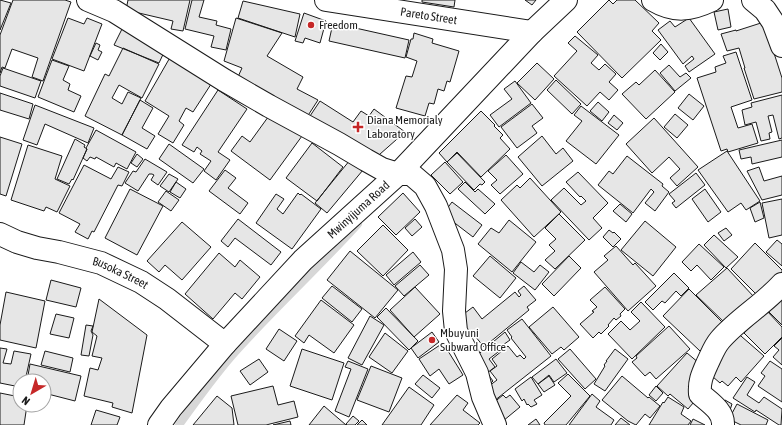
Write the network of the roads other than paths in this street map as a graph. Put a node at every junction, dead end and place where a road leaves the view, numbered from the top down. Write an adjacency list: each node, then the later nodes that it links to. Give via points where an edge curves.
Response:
1 (88, 0): 11 (street, via 114,11 269,106 382,169)
2 (326, 0): 9 (street, Pareto Street)
3 (566, 0): 9 (street, Mwinyijuma Road)
4 (653, 0): 5 (street, via 672,8 686,9)
5 (712, 0)
6 (754, 0): 10 (street, via 773,22)
7 (759, 0): 8 (street)
8 (782, 10)
9 (532, 32): 11 (street, Mwinyijuma Road)
10 (782, 46)
11 (398, 174): 14 (street, Mwinyijuma Road, via 303,260); 16 (street, via 411,174 425,186 436,206 453,250 456,269 456,331 478,374 483,397)
12 (0, 234): 14 (street, Busoka Street, via 37,248 101,263 141,282)
13 (782, 284): 17 (street, via 721,340 702,375 700,394 722,416)
14 (225, 344): 15 (street, Mwinyijuma Road)
15 (159, 425)
16 (495, 425)
17 (723, 425)

